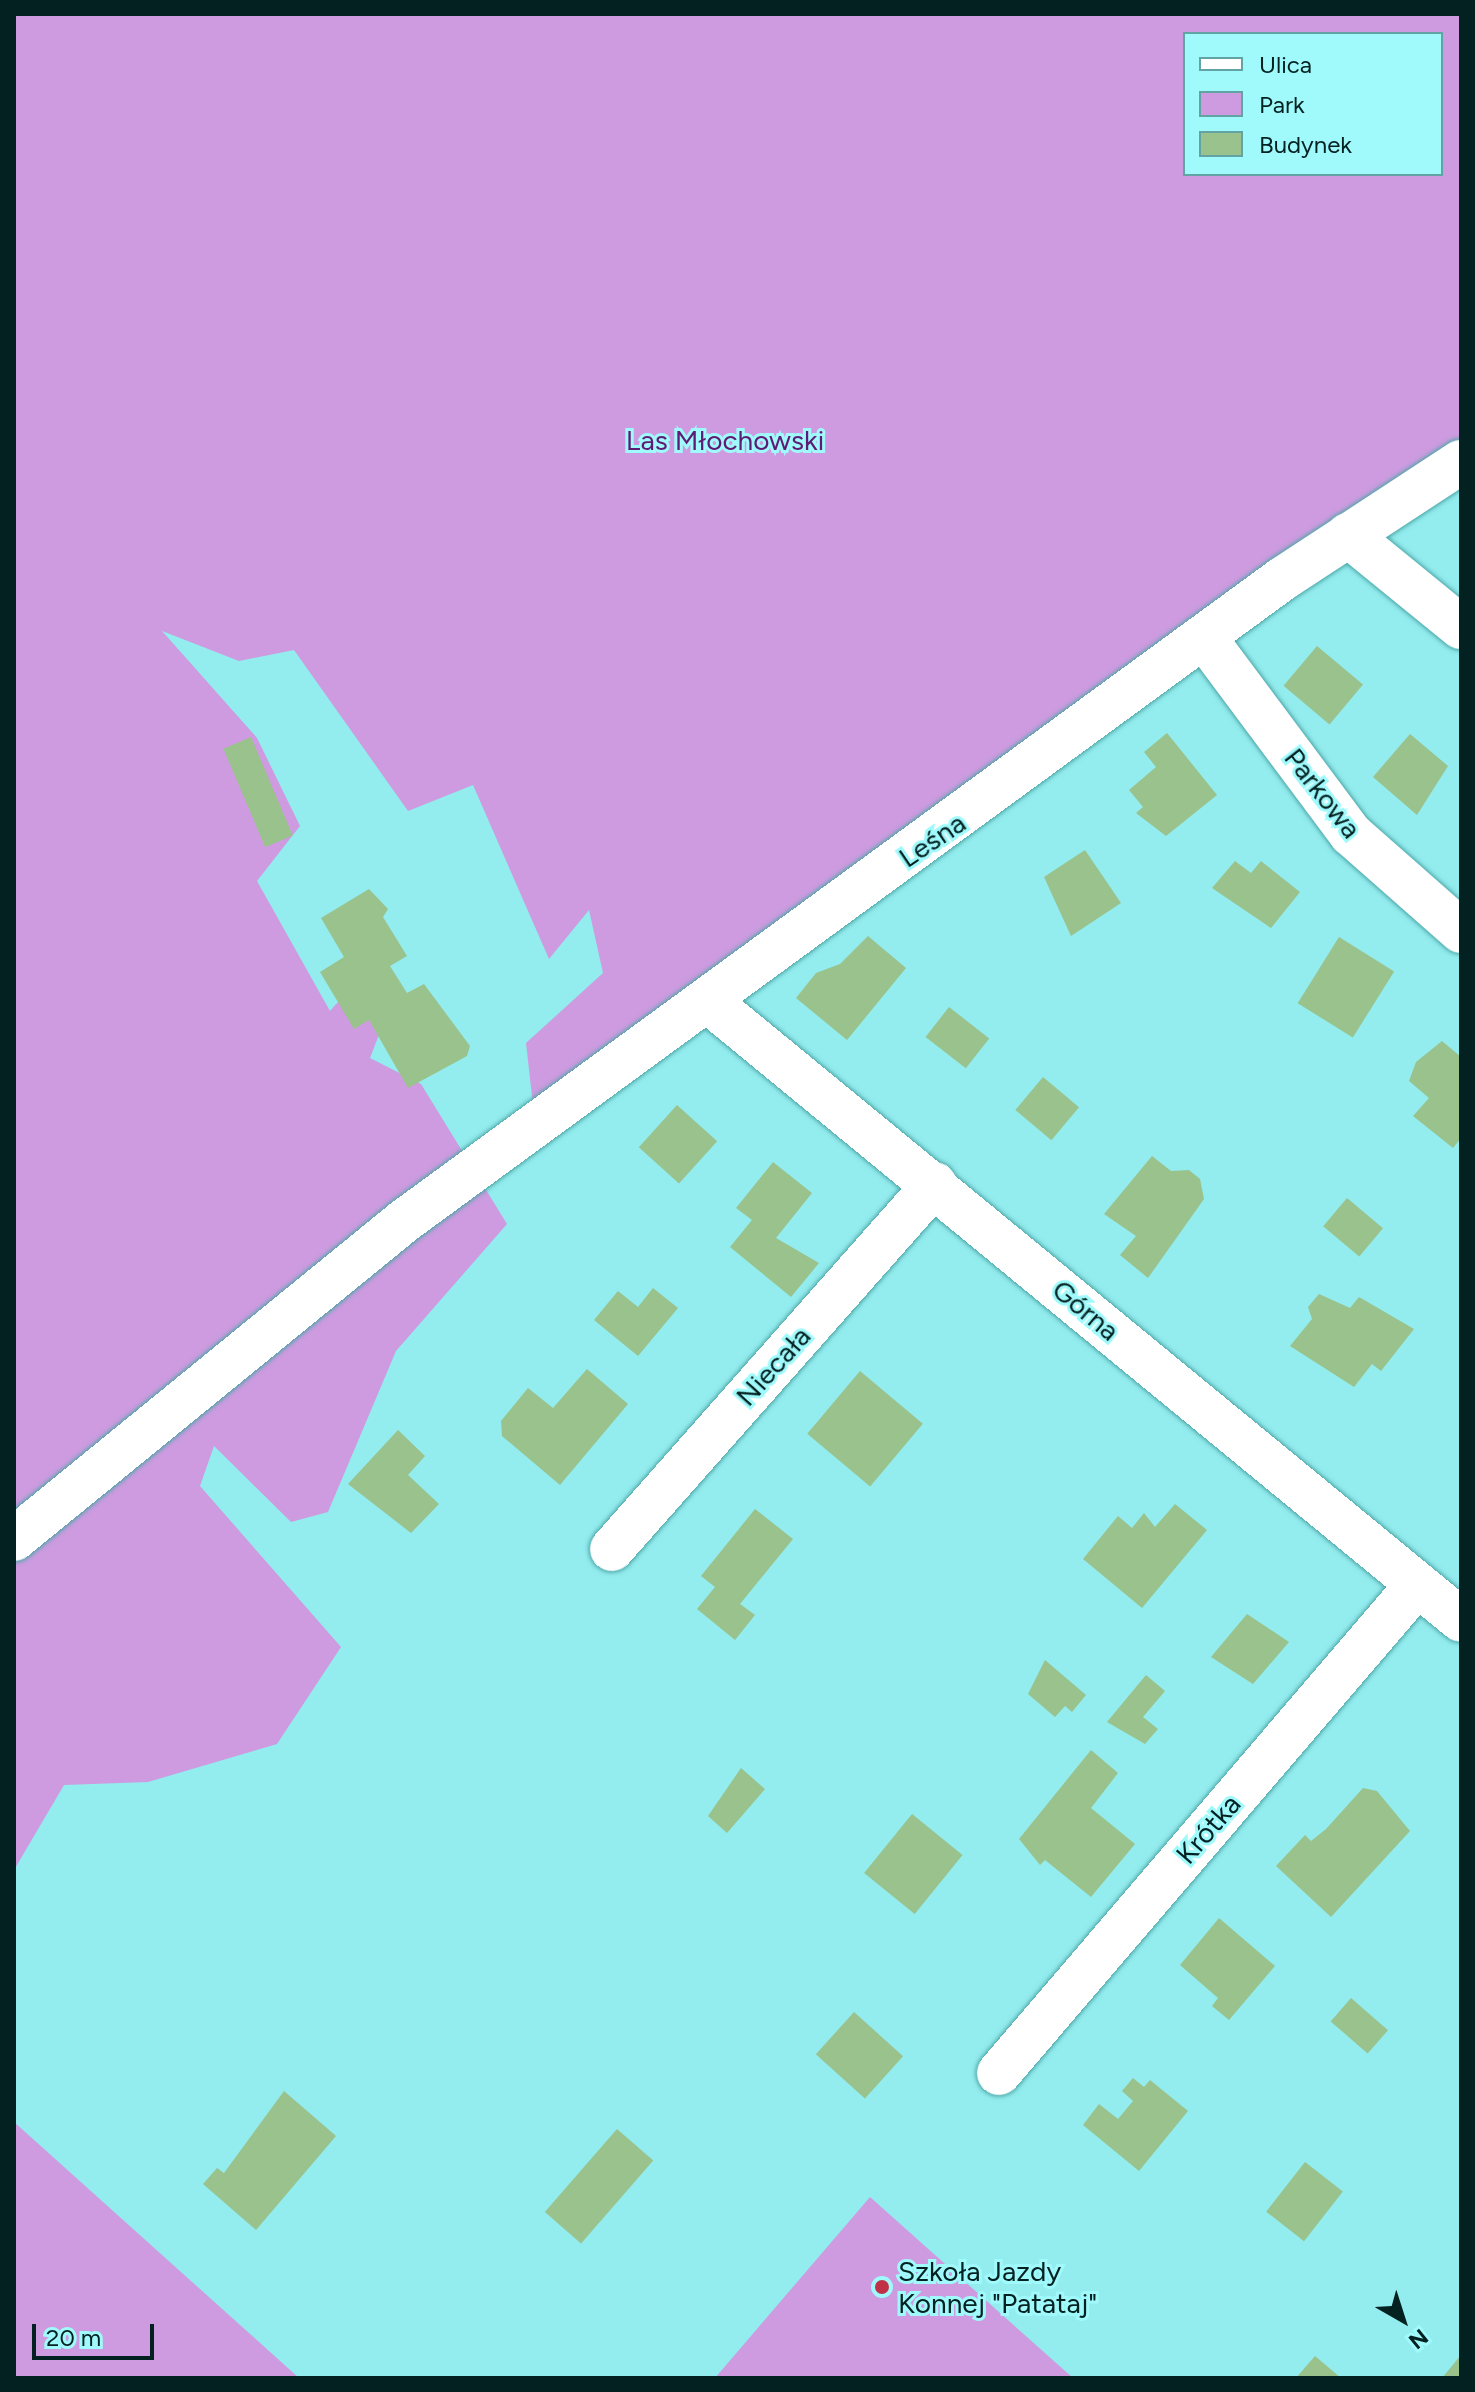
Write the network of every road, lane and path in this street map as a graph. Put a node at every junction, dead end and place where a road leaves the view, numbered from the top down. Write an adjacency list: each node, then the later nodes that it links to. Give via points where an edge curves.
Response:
1 (1461, 462): 2 (street, Leśna)
2 (1348, 535): 3 (street); 4 (street, Leśna)
3 (1461, 627)
4 (1204, 637): 5 (street, Parkowa, via 1351,834); 6 (street, Leśna)
5 (1461, 931)
6 (709, 1002): 7 (street, Górna); 8 (street, Leśna, via 404,1221)
7 (935, 1184): 9 (street, Niecała); 10 (street, Górna)
8 (14, 1539)
9 (612, 1549)
10 (1417, 1585): 11 (street, Górna); 12 (street, Krótka)
11 (1461, 1620)
12 (999, 2073)

